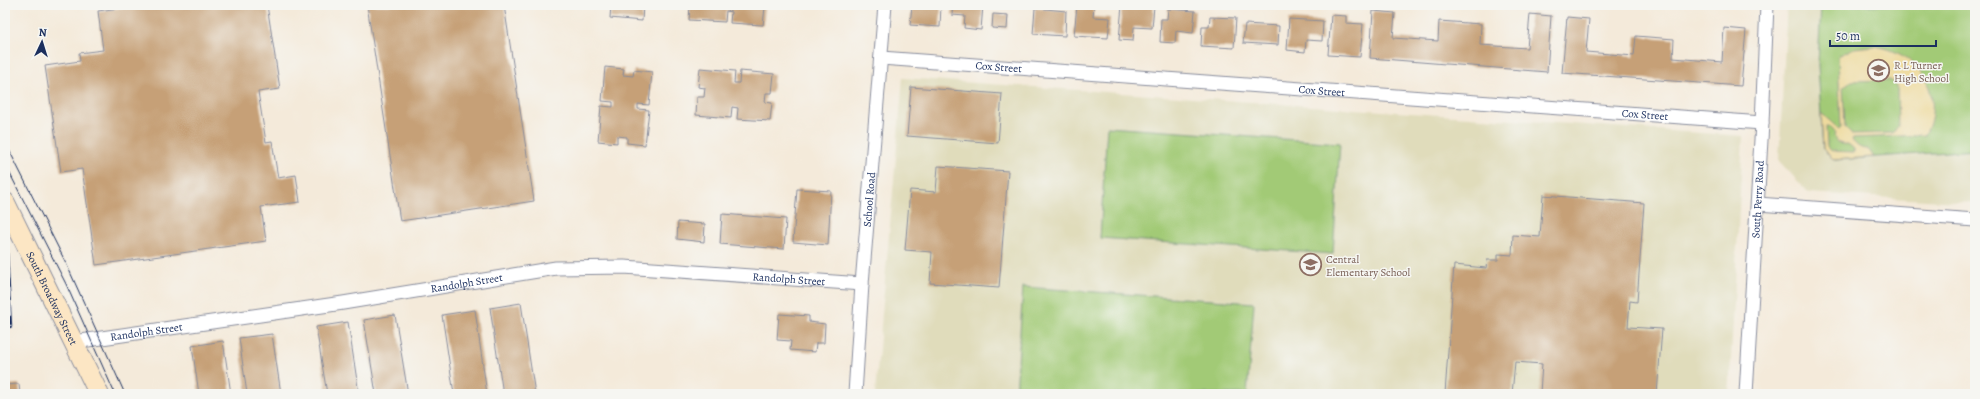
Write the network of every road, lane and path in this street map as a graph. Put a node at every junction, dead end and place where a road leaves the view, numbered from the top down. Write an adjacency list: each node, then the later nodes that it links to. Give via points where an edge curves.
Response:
1 (885, 5): 3 (street, School Road)
2 (1767, 5): 4 (street, South Perry Road)
3 (881, 58): 4 (street, Cox Street); 8 (street, School Road)
4 (1762, 123): 6 (street, South Perry Road)
5 (5, 202): 9 (street, South Broadway Street)
6 (1758, 204): 7 (street); 12 (street, South Perry Road)
7 (1975, 220)
8 (862, 284): 9 (street, Randolph Street, via 624,267 556,268 343,303); 11 (street, School Road)
9 (74, 342): 10 (street, South Broadway Street)
10 (99, 394)
11 (855, 394)
12 (1746, 394)

